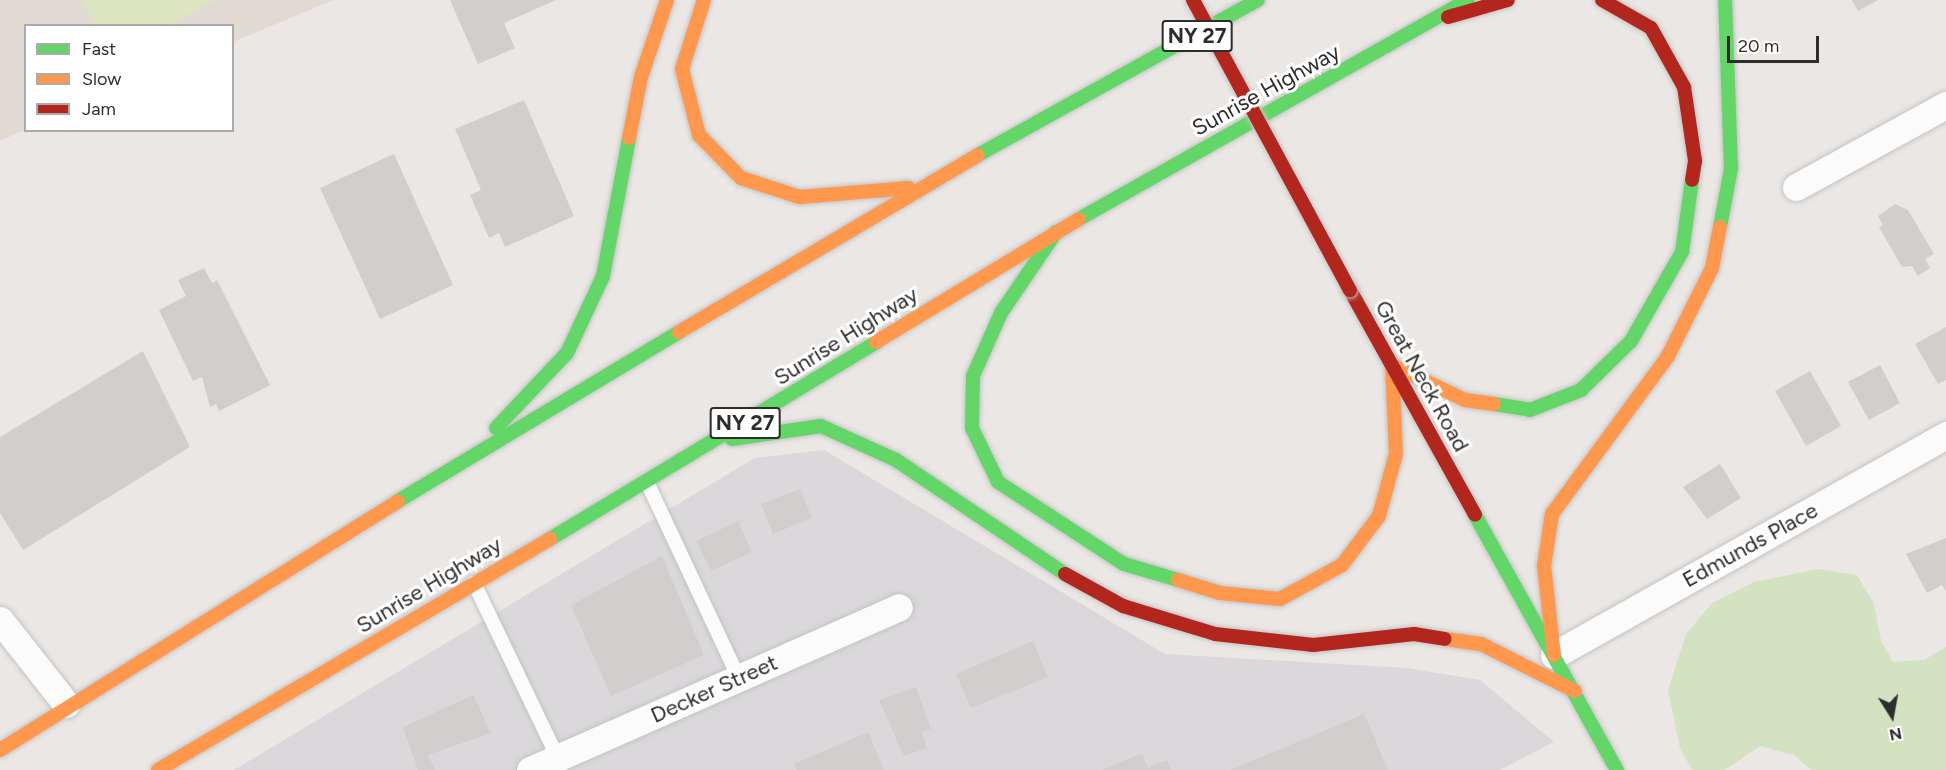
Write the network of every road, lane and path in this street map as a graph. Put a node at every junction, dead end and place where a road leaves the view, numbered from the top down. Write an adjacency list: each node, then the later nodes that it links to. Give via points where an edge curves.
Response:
1 (667, 0): 17 (main road, via 641,77 603,276 567,353)
2 (704, 0): 11 (main road, via 682,69 699,135 741,178 800,197 878,194)
3 (1193, 0): 14 (main road, Great Neck Road, bridge)
4 (1258, 0): 11 (main road, NY 27)
5 (1468, 0): 9 (main road, Sunrise Highway / NY 27)
6 (1508, 0): 9 (main road)
7 (1602, 0): 14 (main road, via 1651,28 1684,87 1695,161 1682,252 1659,292 1631,340 1581,390 1530,410 1465,400)
8 (1725, 0): 22 (main road, via 1731,169 1712,268 1668,356 1552,514 1544,566)
9 (1429, 23): 13 (main road, Sunrise Highway / NY 27)
10 (1946, 105): 12 (street)
11 (928, 183): 17 (main road, NY 27)
12 (1796, 187)
13 (1056, 232): 14 (main road, via 1000,313 973,375 972,428 998,482 1124,564 1220,593 1280,599 1342,565 1379,516 1396,454); 16 (main road, Sunrise Highway / NY 27)
14 (1392, 365): 22 (main road, Great Neck Road)
15 (1946, 435): 22 (street, Edmunds Place)
16 (694, 454): 18 (main road, Sunrise Highway / NY 27); 24 (main road, via 744,435 821,426 896,460 1029,555 1123,606 1215,634 1313,645 1414,634 1481,644)
17 (468, 458): 25 (main road, NY 27)
18 (647, 482): 19 (main road, Sunrise Highway / NY 27); 23 (lane)
19 (474, 583): 27 (lane); 29 (main road, Sunrise Highway / NY 27)
20 (899, 607): 23 (street, Decker Street)
21 (0, 620): 25 (street)
22 (1554, 655): 24 (main road, Great Neck Road)
23 (739, 678): 27 (street, Decker Street)
24 (1575, 692): 28 (main road, Great Neck Road)
25 (66, 704): 26 (main road, NY 27)
26 (0, 750)
27 (545, 765)
28 (1607, 767)
29 (158, 770)

